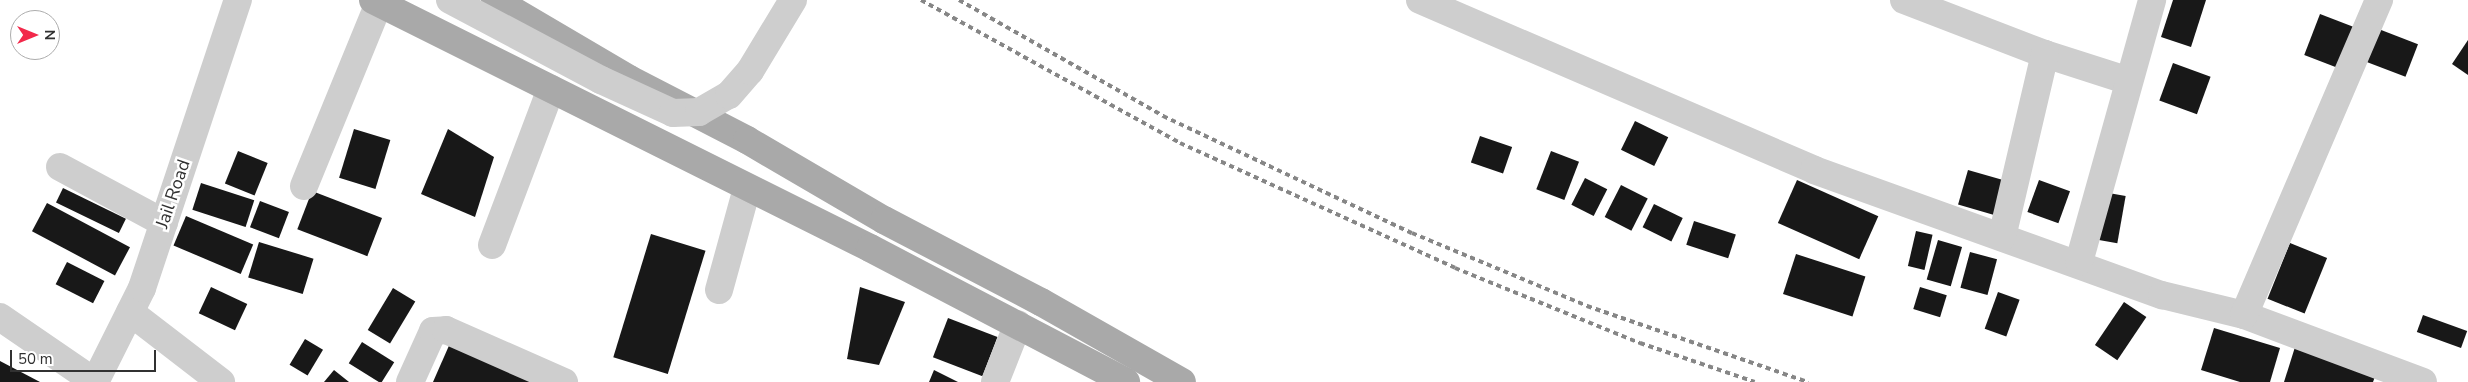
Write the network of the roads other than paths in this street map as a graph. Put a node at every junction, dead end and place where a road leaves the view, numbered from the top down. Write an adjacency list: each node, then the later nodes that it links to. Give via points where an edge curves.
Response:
1 (238, 0): 18 (street, Jail Road)
2 (450, 0): 3 (street, bridge, via 601,80 673,113 699,112 729,95 750,71)
3 (793, 0)
4 (1420, 0): 19 (street, via 1814,170)
5 (1904, 0): 10 (street)
6 (2152, 0): 12 (street)
7 (2380, 0): 25 (street)
8 (376, 1): 11 (main road); 15 (street)
9 (501, 3): 11 (main road); 17 (main road, via 629,79 748,140)
10 (2045, 54): 12 (street); 19 (street)
11 (483, 55): 13 (main road)
12 (2129, 81): 22 (street)
13 (551, 89): 16 (main road); 20 (street)
14 (60, 167): 18 (street)
15 (304, 186)
16 (747, 188): 21 (main road); 23 (street)
17 (884, 220): 21 (main road); 34 (main road, via 1041,302)
18 (164, 223): 24 (street, Jail Road, via 142,288)
19 (2002, 237): 22 (street)
20 (492, 245)
21 (870, 248): 27 (main road)
22 (2079, 262): 25 (street, via 2162,295)
23 (719, 290)
24 (130, 312): 28 (street, Jail Road); 29 (street)
25 (2244, 315): 35 (street)
26 (0, 317): 28 (street)
27 (1018, 324): 32 (street); 33 (main road)
28 (95, 382)
29 (221, 382)
30 (410, 382): 31 (street, via 433,331 446,330)
31 (564, 382)
32 (995, 382)
33 (1126, 382)
34 (1182, 382)
35 (2423, 382)

